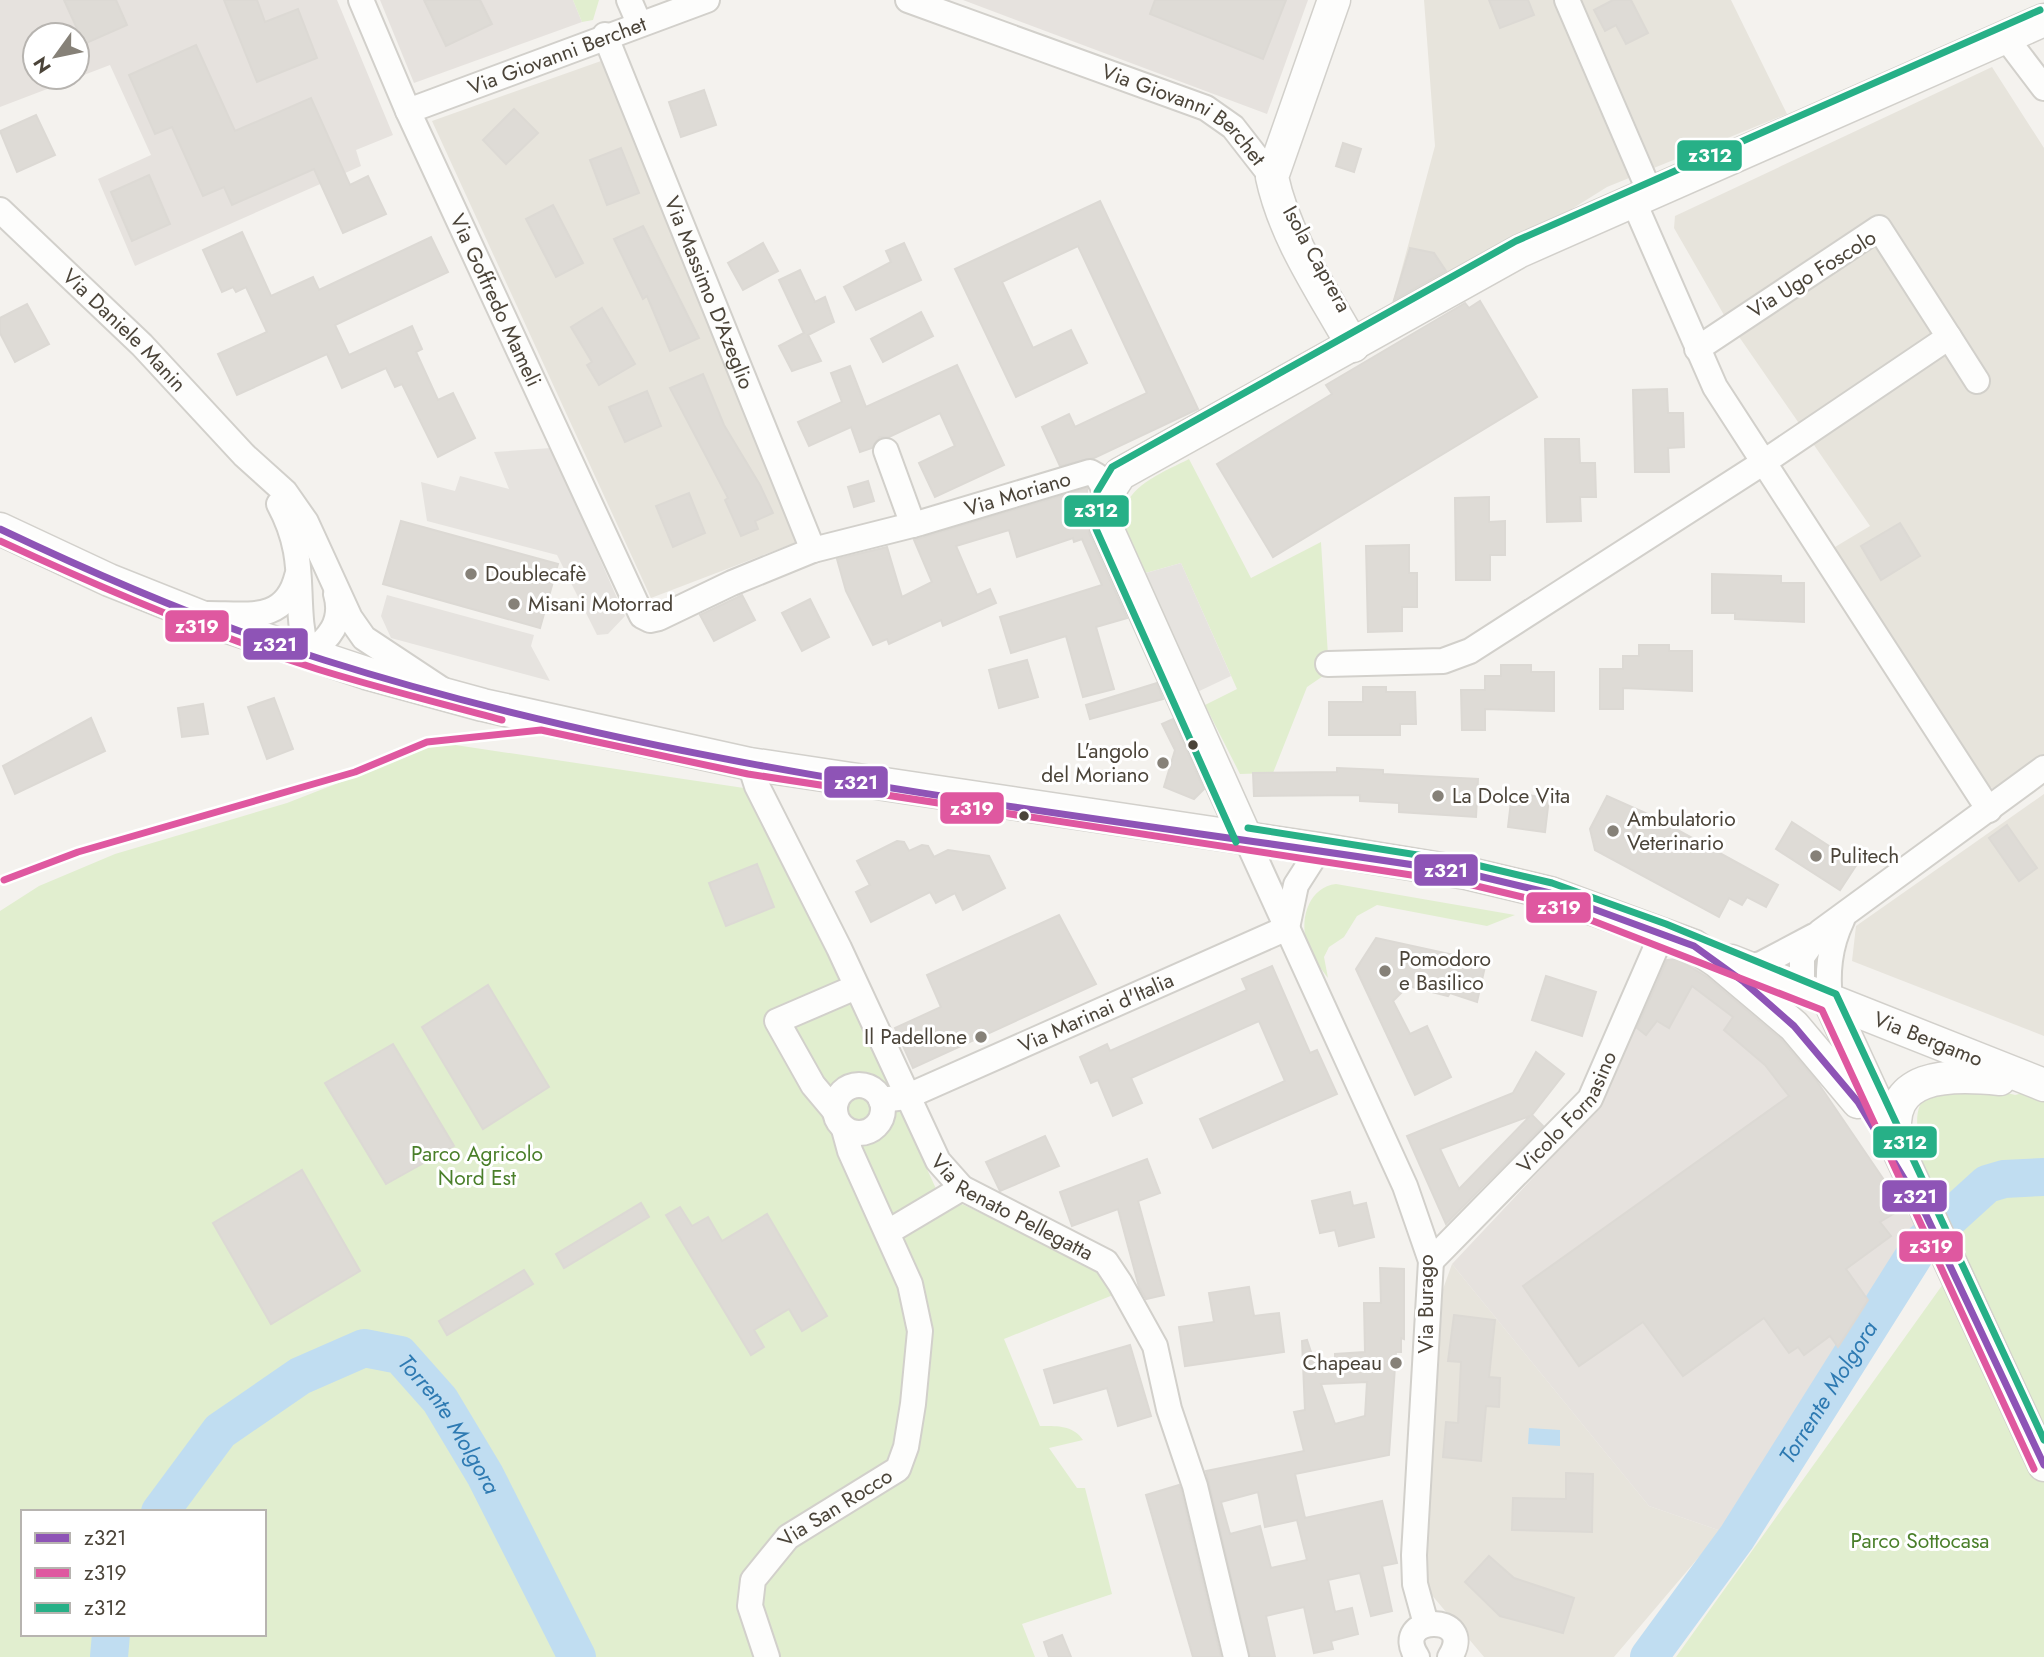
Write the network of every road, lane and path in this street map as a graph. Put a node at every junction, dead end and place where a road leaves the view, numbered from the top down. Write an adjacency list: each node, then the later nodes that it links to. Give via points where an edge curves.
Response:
1 (361, 0): 12 (street, Via Goffredo Mameli)
2 (629, 0): 8 (street)
3 (707, 0): 8 (street, Via Giovanni Berchet)
4 (908, 0): 13 (street, Via Giovanni Berchet, via 1206,108 1233,127)
5 (1334, 0): 13 (street)
6 (1567, 0): 14 (street, via 1645,181)
7 (2044, 20): 10 (street)
8 (639, 23): 9 (street, Via Giovanni Berchet)
9 (605, 35): 12 (street, Via Giovanni Berchet); 26 (street, Via Massimo D'Azeglio)
10 (2006, 38): 11 (street); 14 (street)
11 (2044, 88)
12 (408, 111): 29 (street, Via Goffredo Mameli)
13 (1272, 177): 17 (street, Isola Caprera)
14 (1639, 197): 17 (street, via 1520,251); 18 (street)
15 (0, 210): 21 (street, Via Daniele Manin, via 142,345)
16 (1949, 337): 18 (street, Via Ugo Foscolo, via 1879,228); 19 (street); 22 (street)
17 (1357, 343): 23 (street, via 1126,468)
18 (1697, 349): 22 (street, via 1715,387)
19 (1977, 381)
20 (886, 451): 24 (street)
21 (244, 455): 27 (street, Via Daniele Manin, via 283,511); 28 (street, Via Daniele Manin, via 293,501)
22 (1763, 462): 32 (street, via 1470,651 1443,661); 36 (street)
23 (1107, 494): 24 (street, Via Moriano, via 1090,472); 37 (street, Via Burago, via 1104,518 1112,541)
24 (913, 525): 26 (street, Via Moriano)
25 (0, 529): 30 (street)
26 (813, 550): 29 (street, Via Moriano, via 654,620 642,616)
27 (300, 565): 30 (street, via 292,594 275,610); 31 (street, Via Daniele Manin, via 300,627)
28 (330, 571): 31 (street, Via Daniele Manin, via 339,605 337,622 327,639); 33 (street, Via Daniele Manin, via 364,638)
29 (633, 600)
30 (194, 614): 31 (street)
31 (307, 654): 33 (street)
32 (1328, 664)
33 (454, 698): 34 (street)
34 (750, 764): 37 (street); 44 (street, Via Renato Pellegatta)
35 (2044, 768): 36 (street)
36 (1989, 810): 39 (street)
37 (1246, 838): 38 (street); 40 (street, Via Burago)
38 (1319, 849): 40 (street, via 1296,885); 41 (street, via 1466,873 1550,893)
39 (1831, 926): 43 (street, via 1775,958); 45 (street, via 1802,957); 46 (street)
40 (1287, 928): 48 (street, Via Marinai d'Italia); 56 (street, Via Burago, via 1405,1186)
41 (1662, 934): 42 (street); 56 (street, Vicolo Fornasino, via 1590,1099)
42 (1694, 946): 43 (street, Via Bergamo); 50 (street, via 1794,1026)
43 (1747, 967): 45 (street, Via Bergamo)
44 (856, 987): 48 (street, Via Renato Pellegatta); 51 (street, via 777,1021)
45 (1802, 990): 46 (street, Via Bergamo); 50 (street, via 1811,1023)
46 (1830, 1003): 47 (street, Via Bergamo); 52 (street)
47 (2039, 1083): 52 (street, via 1952,1075 1927,1082 1908,1094 1897,1110)
48 (906, 1097): 49 (street, Via Marinai d'Italia); 53 (street, Via Renato Pellegatta, via 938,1161)
49 (881, 1100): 51 (street, via 882,1115 874,1128 859,1133); 51 (street, via 872,1088 857,1084 838,1096)
50 (1858, 1102): 54 (street)
51 (839, 1120): 55 (street, Via San Rocco)
52 (1898, 1146): 54 (street)
53 (962, 1188): 55 (street); 61 (street, Via Renato Pellegatta, via 1106,1262 1127,1294 1155,1346)
54 (1926, 1215): 57 (street)
55 (888, 1232): 60 (street, Via San Rocco, via 911,1284 920,1331 906,1447 898,1469 788,1537 753,1580 750,1606)
56 (1431, 1261): 58 (street, Via Burago, via 1414,1555 1415,1584)
57 (2044, 1465)
58 (1426, 1624): 59 (street, via 1439,1623 1450,1630 1455,1642); 62 (street, via 1417,1630 1413,1641)
59 (1453, 1656)
60 (767, 1657)
61 (1236, 1657)
62 (1418, 1657)

